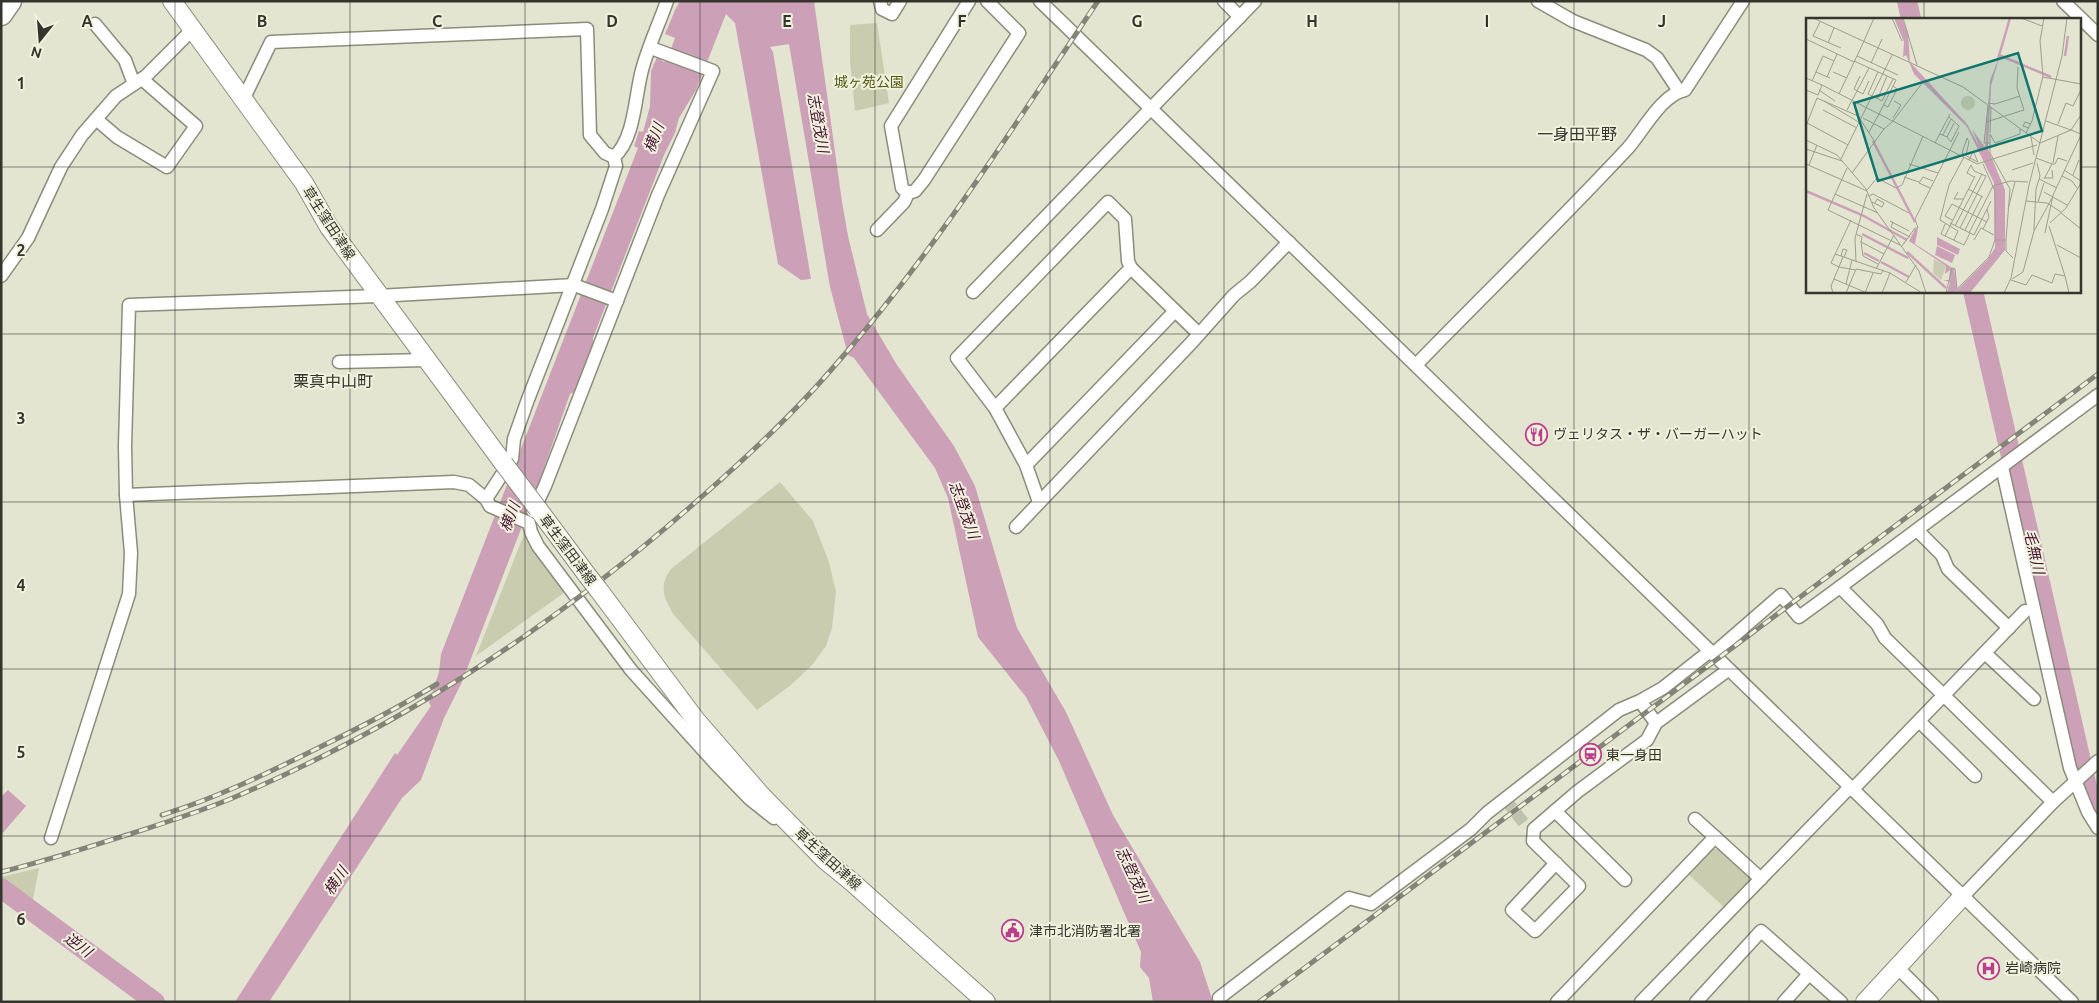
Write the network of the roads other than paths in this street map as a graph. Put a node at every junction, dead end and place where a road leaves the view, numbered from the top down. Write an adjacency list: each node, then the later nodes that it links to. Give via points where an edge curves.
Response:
1 (10, 1): 14 (highway)
2 (172, 1): 19 (main road, 草生窪田津線)
3 (667, 1): 21 (street)
4 (880, 1): 5 (street, via 882,9 892,14)
5 (900, 1)
6 (969, 1): 28 (street, via 891,126 902,188)
7 (987, 1): 28 (street, via 1018,33 924,180 915,191)
8 (1040, 1): 25 (street)
9 (1224, 1): 15 (street)
10 (1255, 1): 15 (street)
11 (1538, 1): 23 (street, via 1573,21 1646,50 1657,58)
12 (1743, 1): 23 (street, via 1685,90)
13 (2063, 1): 16 (street)
14 (1, 14)
15 (1240, 17): 25 (street)
16 (2080, 18)
17 (2082, 19): 20 (street)
18 (94, 24): 22 (street, via 125,60)
19 (192, 30): 22 (street); 24 (main road, 草生窪田津線)
20 (2098, 35)
21 (650, 48): 27 (street, via 642,70 631,126 620,152); 36 (street, via 713,71)
22 (138, 81): 26 (street, via 116,96); 26 (street, via 196,126 167,167 117,137)
23 (1679, 91): 41 (street, via 1666,100 1628,147)
24 (243, 100): 27 (street, via 271,42 587,30 590,135 605,153); 35 (main road, 草生窪田津線, via 304,183 329,227)
25 (1151, 109): 30 (street); 34 (street)
26 (96, 119): 32 (street, via 73,147 28,238)
27 (614, 157): 33 (street, via 616,166)
28 (908, 193): 29 (street, via 904,202)
29 (877, 230)
30 (1289, 242): 38 (street); 41 (street)
31 (1131, 268): 37 (street); 43 (street); 43 (street, via 1126,218 1108,202 957,358)
32 (1, 276)
33 (574, 285): 35 (street); 36 (street); 48 (street, via 514,439 512,459)
34 (973, 292)
35 (378, 296): 39 (main road, 草生窪田津線); 46 (street, via 129,305)
36 (616, 301): 49 (street)
37 (1175, 310): 38 (street); 44 (street)
38 (1199, 334): 47 (street)
39 (426, 360): 40 (street); 49 (main road, 草生窪田津線, bridge, via 504,464)
40 (339, 362)
41 (1416, 365): 55 (street)
42 (2098, 395): 45 (street)
43 (995, 408): 44 (street)
44 (1026, 465): 47 (street)
45 (2002, 466): 51 (street); 65 (street, via 2070,768)
46 (126, 495): 48 (street, via 454,482 469,485); 73 (street, via 131,553 129,594)
47 (1039, 502): 50 (street)
48 (488, 503): 49 (street)
49 (531, 518): 69 (main road, 草生窪田津線, bridge, via 587,575 695,719); 69 (street, via 530,532 538,546 635,676 750,799 775,820)
50 (1016, 527)
51 (1917, 530): 52 (street); 54 (street, via 1942,555 1948,569)
52 (1840, 588): 55 (street, via 1799,617 1781,595); 58 (street, via 1877,624 1885,638)
53 (2025, 611): 54 (street)
54 (2009, 628): 56 (street)
55 (1712, 653): 57 (street); 60 (street)
56 (1985, 653): 58 (street); 59 (street)
57 (1728, 670): 62 (street); 66 (street)
58 (1944, 695): 61 (street); 67 (street)
59 (2034, 698)
60 (1640, 701): 62 (street); 80 (street, via 1619,710 1487,813 1471,830 1371,904 1349,898)
61 (1918, 721): 64 (street); 66 (street)
62 (1656, 723): 68 (street, via 1647,740)
63 (2095, 764): 65 (street)
64 (1975, 776)
65 (2076, 780): 67 (street); 71 (street)
66 (1851, 789): 75 (street); 77 (street)
67 (2053, 802): 77 (street)
68 (1555, 812): 74 (street, via 1531,828 1533,841); 76 (street)
69 (782, 816): 81 (main road, 草生窪田津線, via 825,860)
70 (1695, 819): 72 (street)
71 (2098, 828)
72 (1715, 837): 75 (street); 82 (street)
73 (51, 838)
74 (1556, 863): 74 (street, via 1579,886 1535,931 1512,910)
75 (1761, 879): 83 (street)
76 (1625, 880)
77 (1963, 896): 78 (main road); 89 (street)
78 (1897, 967): 87 (main road); 88 (street)
79 (1809, 974): 84 (street, via 1761,931); 85 (street); 86 (street)
80 (1219, 998)
81 (986, 1002)
82 (1557, 1002)
83 (1642, 1002)
84 (1696, 1002)
85 (1784, 1002)
86 (1841, 1002)
87 (1865, 1002)
88 (1932, 1002)
89 (2072, 1002)

